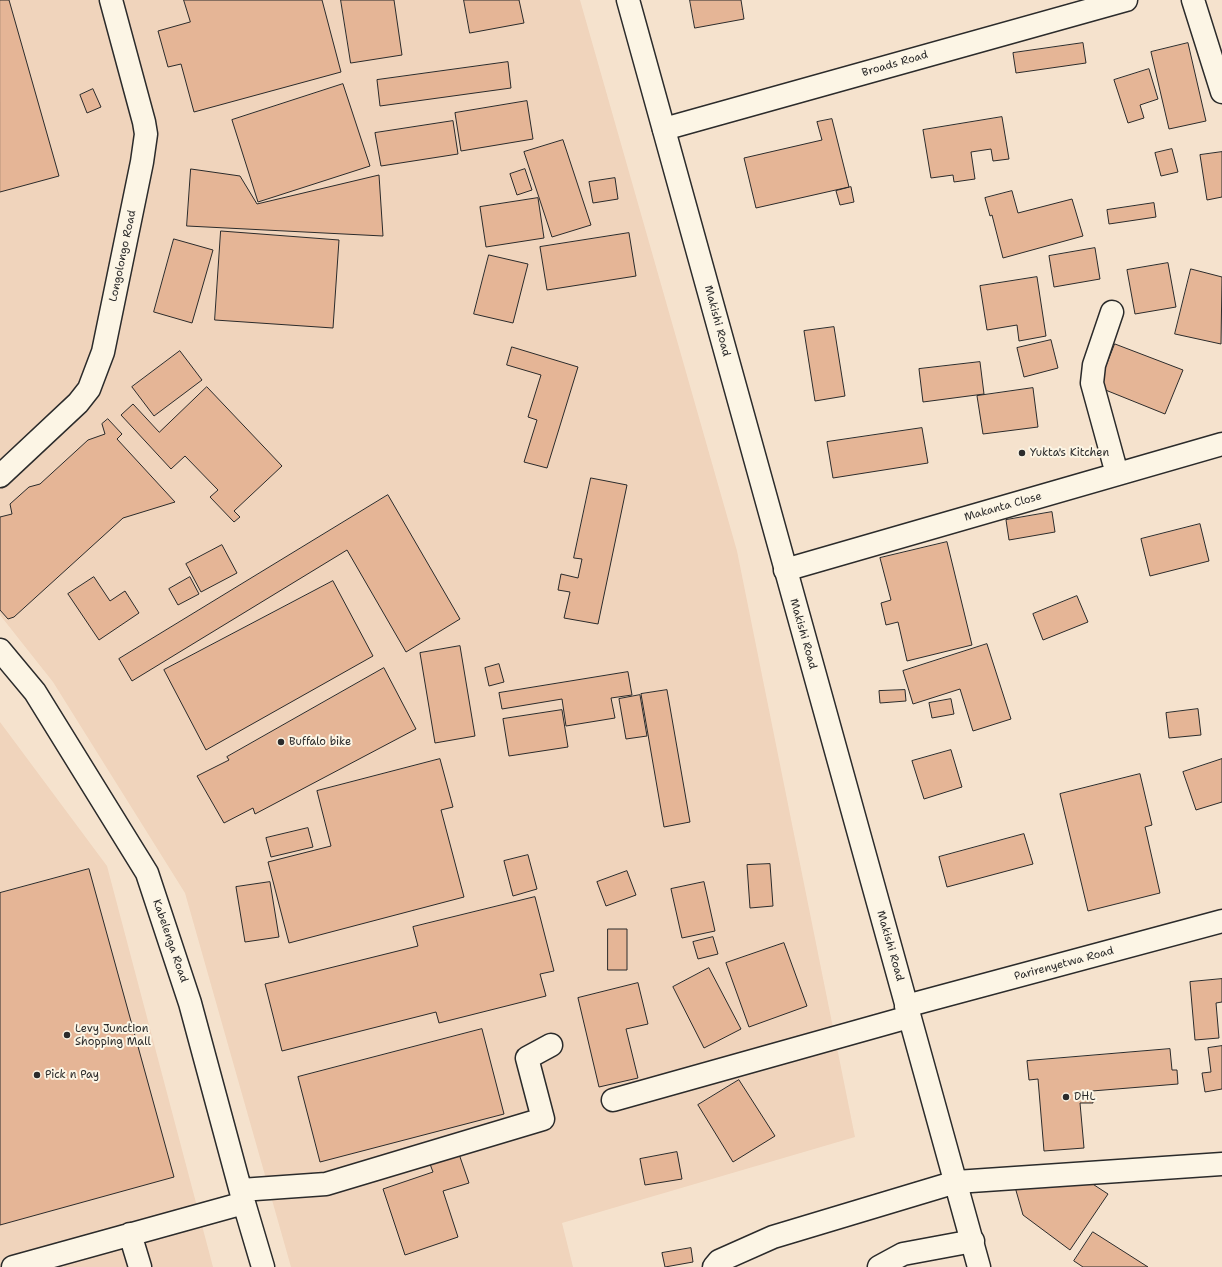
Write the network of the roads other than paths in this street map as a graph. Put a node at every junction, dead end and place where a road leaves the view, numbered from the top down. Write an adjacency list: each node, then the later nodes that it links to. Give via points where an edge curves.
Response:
1 (111, 0): 10 (street, Longolongo Road, via 141,106 146,134 103,352 89,389 78,403)
2 (628, 0): 6 (street, Makishi Road)
3 (1126, 0): 6 (street, Broads Road)
4 (1193, 0): 5 (street)
5 (1222, 92)
6 (664, 129): 11 (street, Makishi Road)
7 (1112, 312): 9 (street, via 1094,365 1092,383)
8 (1222, 444): 9 (street, Makanta Close)
9 (1117, 474): 11 (street, Makanta Close)
10 (0, 476)
11 (785, 570): 14 (street, Makishi Road)
12 (0, 650): 19 (street, Kabelenga Road, via 35,692 147,873 190,1003)
13 (1222, 921): 14 (street, Parirenyetwa Road)
14 (908, 1012): 16 (street, Parirenyetwa Road); 18 (street, Makishi Road)
15 (551, 1045): 19 (street, via 527,1058 543,1119 326,1184)
16 (613, 1100)
17 (1222, 1164): 18 (street)
18 (956, 1182): 21 (street, Makishi Road); 25 (street, via 774,1237 719,1261)
19 (242, 1196): 20 (street); 24 (street, Kabelenga Road)
20 (130, 1234): 22 (street); 23 (street)
21 (972, 1241): 26 (street, via 903,1254); 27 (street, Makishi Road)
22 (13, 1267)
23 (140, 1267)
24 (263, 1267)
25 (714, 1267)
26 (879, 1267)
27 (979, 1267)

